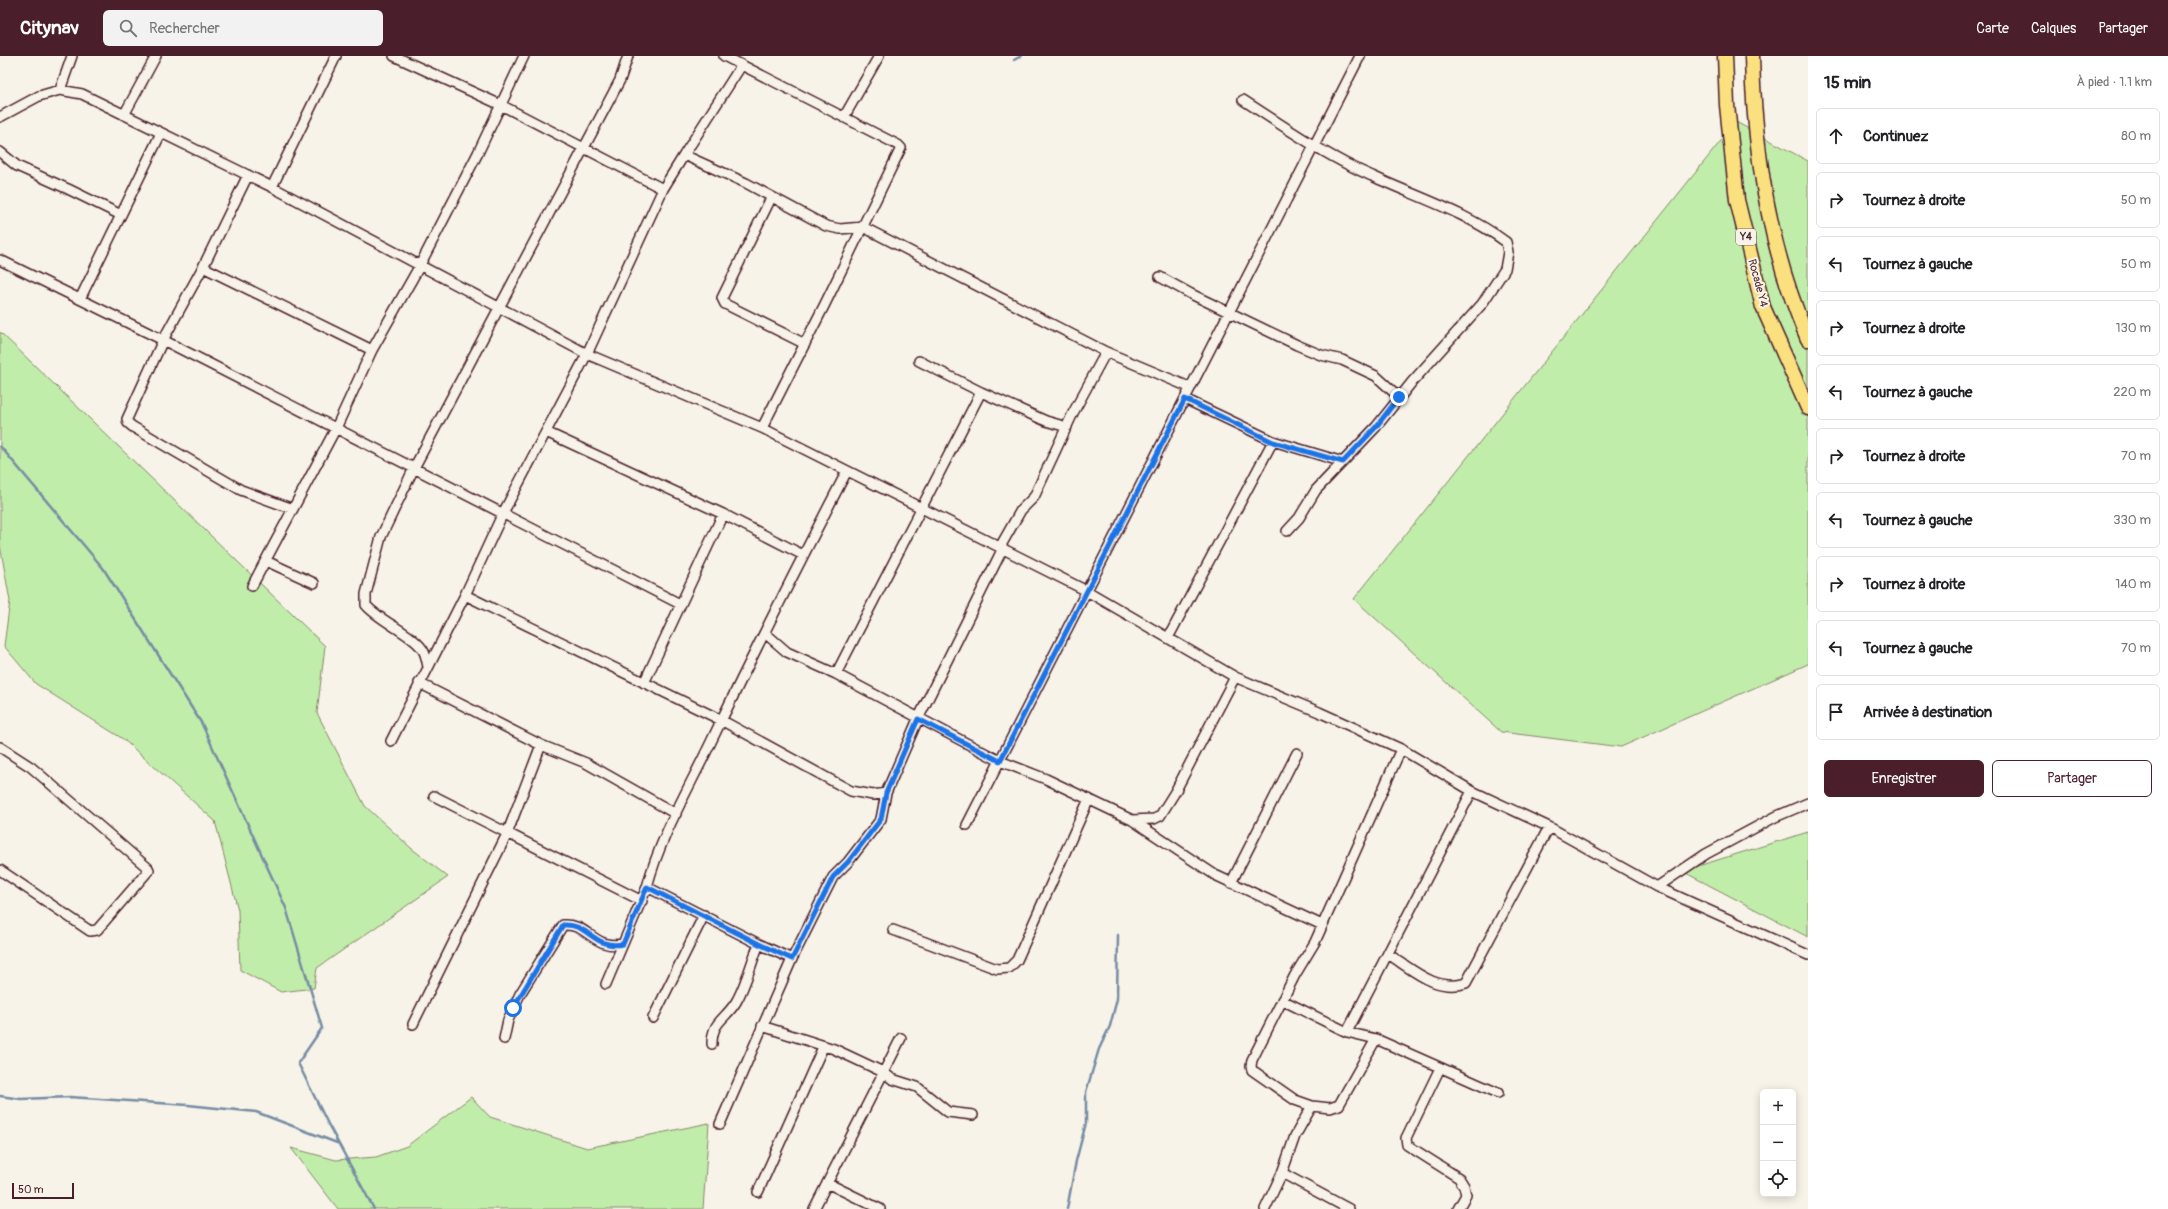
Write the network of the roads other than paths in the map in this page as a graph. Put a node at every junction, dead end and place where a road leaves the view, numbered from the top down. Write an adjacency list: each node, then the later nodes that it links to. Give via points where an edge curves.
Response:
1 (72, 56): 13 (street)
2 (156, 56): 16 (street)
3 (336, 56): 25 (street)
4 (394, 56): 15 (street)
5 (524, 56): 15 (street)
6 (628, 56): 21 (street, via 620,80)
7 (724, 56): 12 (street)
8 (879, 56): 17 (street)
9 (1360, 56): 20 (street)
10 (1725, 56): 48 (highway, Rocade Y4 / Y4, via 1727,105 1737,200 1763,307)
11 (1752, 56): 37 (highway, Y4, via 1753,113 1764,196 1790,299)
12 (737, 61): 17 (street); 23 (street)
13 (60, 90): 16 (street, via 82,94); 18 (street, via 39,96)
14 (1243, 100): 20 (street)
15 (501, 105): 21 (street); 32 (street)
16 (124, 115): 19 (street)
17 (844, 116): 29 (street, via 900,148)
18 (0, 117)
19 (161, 133): 24 (street); 28 (street)
20 (1314, 146): 36 (street); 46 (street, via 1370,176 1429,200 1506,242 1508,252 1505,269 1482,304)
21 (583, 149): 26 (street); 35 (street)
22 (0, 152): 28 (street, via 17,166)
23 (684, 155): 26 (street); 27 (street)
24 (248, 175): 25 (street); 31 (street)
25 (272, 187): 32 (street)
26 (663, 189): 42 (street)
27 (772, 198): 29 (street, via 826,226 840,229); 39 (street, via 722,298 725,304)
28 (121, 215): 34 (street)
29 (863, 227): 39 (street); 41 (street)
30 (0, 260): 34 (street)
31 (203, 267): 38 (street); 40 (street)
32 (420, 267): 35 (street); 40 (street)
33 (1160, 277): 36 (street)
34 (80, 299): 38 (street)
35 (498, 307): 42 (street); 55 (street)
36 (1230, 312): 44 (street); 46 (street, via 1297,346 1342,360 1376,376)
37 (1808, 339)
38 (163, 340): 50 (street); 58 (street, via 127,419 128,423 241,490)
39 (805, 344): 51 (street)
40 (372, 350): 50 (street)
41 (1106, 352): 44 (street); 49 (street, via 1072,413)
42 (587, 354): 51 (street); 52 (street)
43 (919, 361): 45 (street)
44 (1189, 387): 47 (street)
45 (981, 392): 49 (street, via 1046,421); 57 (street)
46 (1399, 397): 54 (street, via 1376,427)
47 (1185, 399): 53 (street); 67 (street)
48 (1808, 408)
49 (1067, 427): 62 (street, via 1034,497 1021,510)
50 (336, 428): 55 (street); 58 (street)
51 (762, 428): 56 (street)
52 (546, 432): 59 (street); 60 (street)
53 (1273, 442): 54 (street); 71 (street)
54 (1343, 462): 61 (street, via 1316,490 1299,518)
55 (414, 468): 59 (street); 72 (street, via 381,537 366,594 366,605 372,613 418,644 424,652)
56 (847, 471): 57 (street); 63 (street)
57 (920, 508): 62 (street); 73 (street)
58 (293, 509): 64 (street)
59 (503, 513): 68 (street); 69 (street)
60 (723, 514): 63 (street); 69 (street)
61 (1287, 531)
62 (1002, 548): 67 (street); 77 (street)
63 (803, 555): 70 (street)
64 (266, 561): 65 (street); 66 (street)
65 (314, 583)
66 (252, 586)
67 (1087, 591): 71 (street); 84 (street)
68 (465, 595): 72 (street); 76 (street)
69 (680, 604): 76 (street)
70 (765, 633): 73 (street, via 786,652); 78 (street)
71 (1168, 638): 74 (street)
72 (428, 667): 75 (street)
73 (836, 674): 77 (street)
74 (1235, 677): 82 (street); 91 (street, via 1160,816 1154,819)
75 (419, 683): 79 (street); 80 (street)
76 (644, 683): 78 (street)
77 (918, 719): 84 (street); 86 (street)
78 (721, 720): 86 (street, via 851,791 873,795); 90 (street)
79 (391, 741)
80 (541, 745): 90 (street, via 586,763); 94 (street)
81 (0, 747): 95 (street, via 31,767 149,870 94,931 90,931)
82 (1401, 749): 85 (street); 101 (street)
83 (1297, 753): 96 (street)
84 (1000, 761): 88 (street); 92 (street)
85 (1472, 791): 93 (street); 105 (street)
86 (886, 793): 107 (street, via 881,819 833,877)
87 (434, 796): 94 (street)
88 (1089, 800): 91 (street); 102 (street, via 1017,960 1009,968 997,969)
89 (1808, 803): 98 (street, via 1706,854)
90 (676, 814): 97 (street, via 655,858)
91 (1132, 820): 96 (street)
92 (967, 825)
93 (1549, 827): 98 (street); 105 (street, via 1466,982 1446,986 1433,983)
94 (507, 834): 99 (street); 111 (street)
95 (0, 870)
96 (1231, 883): 101 (street)
97 (647, 887): 99 (street); 100 (street)
98 (1657, 887): 106 (street)
99 (642, 901): 103 (street)
100 (704, 915): 104 (street); 110 (street)
101 (1322, 925): 109 (street, via 1316,942)
102 (893, 930)
103 (623, 944): 108 (street); 115 (street, via 608,945 578,928 563,925 518,999 508,1020)
104 (759, 944): 107 (street); 117 (street, via 736,1002 715,1027)
105 (1388, 954): 113 (street)
106 (1808, 955)
107 (792, 959): 112 (street)
108 (606, 984)
109 (1282, 1000): 113 (street); 122 (street, via 1251,1066 1252,1070 1295,1100)
110 (653, 1018)
111 (413, 1024)
112 (762, 1026): 118 (street); 124 (street)
113 (1347, 1032): 116 (street)
114 (901, 1038): 120 (street)
115 (504, 1039)
116 (1376, 1039): 119 (street); 122 (street, via 1338,1105 1330,1108)
117 (712, 1044)
118 (824, 1047): 120 (street); 127 (street)
119 (1440, 1068): 121 (street); 133 (street, via 1406,1138 1407,1145 1459,1178 1466,1195)
120 (882, 1072): 123 (street, via 892,1079 924,1091 948,1112); 126 (street)
121 (1498, 1093)
122 (1312, 1106): 125 (street, via 1295,1136)
123 (973, 1115)
124 (720, 1124)
125 (1282, 1173): 131 (street); 132 (street)
126 (827, 1183): 128 (street); 129 (street)
127 (758, 1192)
128 (870, 1207): 130 (street)
129 (814, 1209)
130 (880, 1209)
131 (1265, 1209)
132 (1349, 1209)
133 (1458, 1209)

